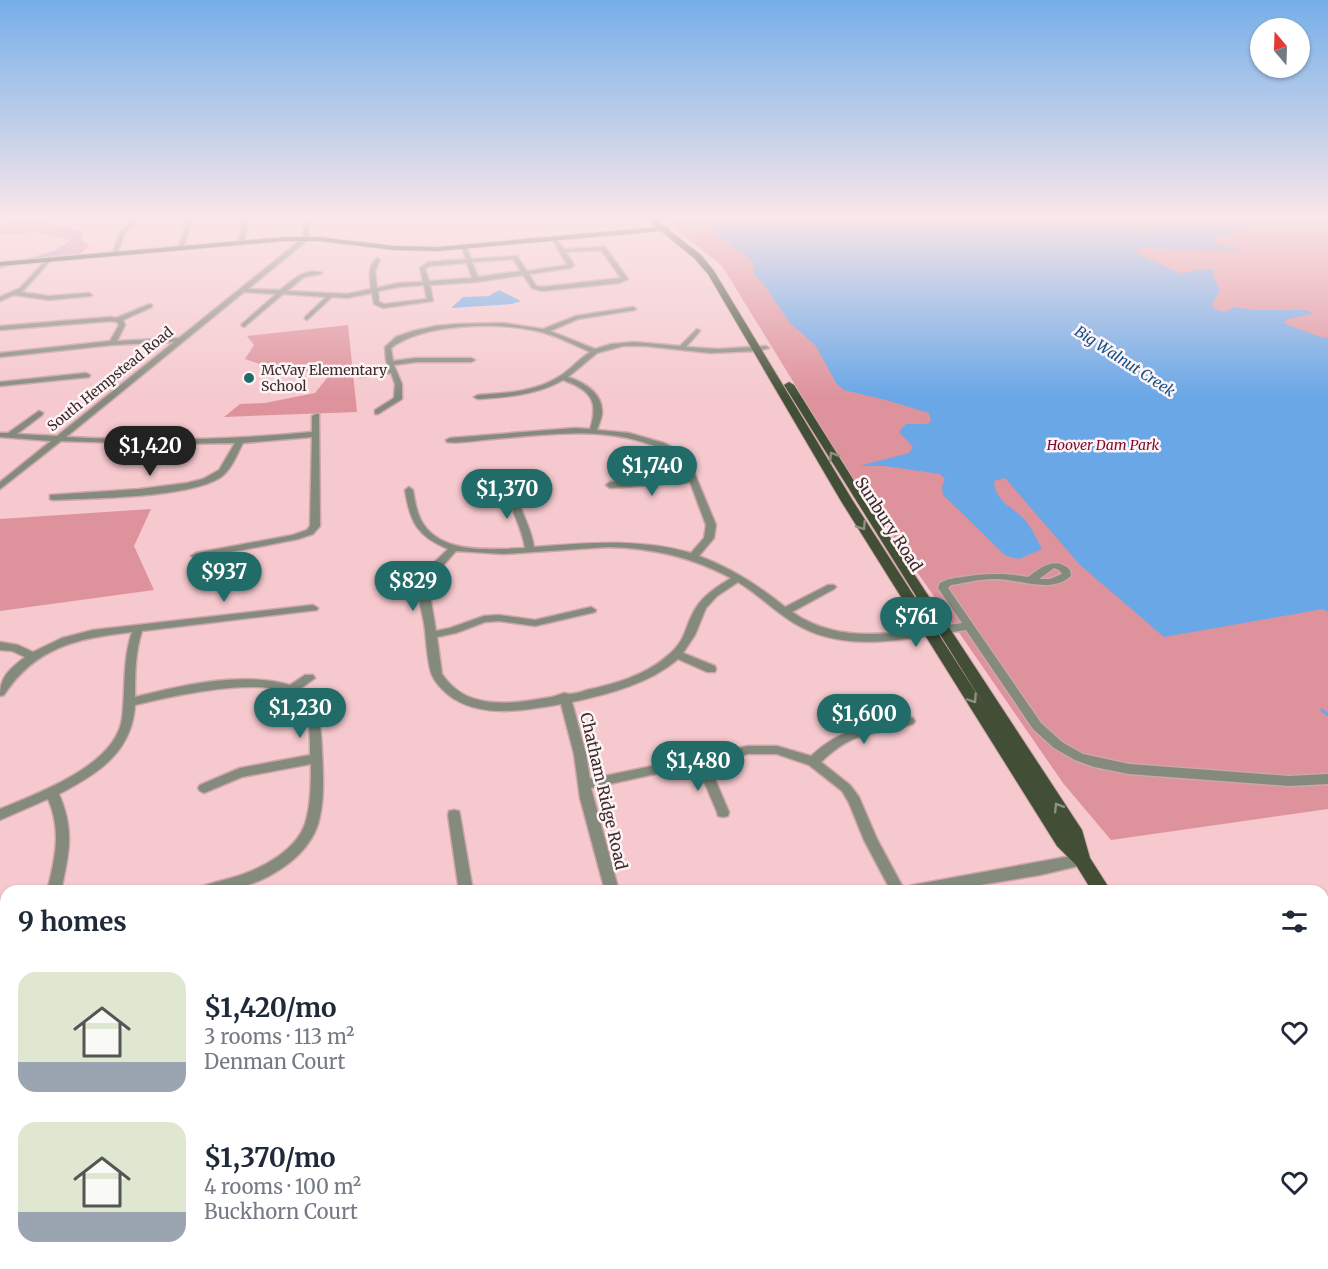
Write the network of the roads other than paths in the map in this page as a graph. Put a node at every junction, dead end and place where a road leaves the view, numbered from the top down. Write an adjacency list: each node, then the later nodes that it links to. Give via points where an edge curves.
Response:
1 (31, 279): 14 (street)
2 (256, 279): 12 (street, South Hempstead Road)
3 (297, 279): 15 (street)
4 (373, 279): 13 (street)
5 (481, 279): 10 (street)
6 (531, 279): 7 (street, via 538,289)
7 (624, 279)
8 (714, 279): 30 (main road, via 741,325)
9 (723, 279): 30 (main road, Sunbury Road)
10 (476, 280): 11 (street)
11 (425, 282): 13 (street); 13 (street, via 431,298 426,302 379,306)
12 (242, 290): 15 (street); 27 (street, South Hempstead Road)
13 (375, 291): 17 (street)
14 (15, 293): 16 (street, via 48,298); 18 (street)
15 (282, 293): 17 (street); 23 (street)
16 (89, 295)
17 (331, 295): 21 (street)
18 (0, 299)
19 (150, 306): 22 (street)
20 (633, 309): 25 (street, via 577,316)
21 (307, 318)
22 (117, 320): 24 (street, via 99,318); 28 (street, via 122,325)
23 (244, 325)
24 (0, 328)
25 (544, 331): 31 (street); 34 (street, via 482,324 398,336 388,347)
26 (697, 331): 29 (street)
27 (180, 339): 28 (street); 46 (street, South Hempstead Road)
28 (112, 343): 32 (street)
29 (682, 348): 30 (street, via 715,352); 31 (street, via 634,343)
30 (761, 349): 67 (main road, Sunbury Road, one-way to 30, via 781,373); 67 (main road, Sunbury Road, one-way to 67, via 839,489)
31 (594, 351): 37 (street)
32 (0, 355)
33 (471, 360): 34 (street, via 416,360)
34 (392, 367): 36 (street); 40 (street, via 402,387 398,399)
35 (86, 375): 38 (street)
36 (360, 375)
37 (563, 378): 39 (street, via 535,390); 43 (street, via 584,385 591,393 599,412)
38 (0, 384)
39 (478, 397)
40 (378, 412)
41 (39, 413): 45 (street)
42 (316, 416): 44 (street)
43 (593, 431): 48 (street); 49 (street, via 662,445 682,459)
44 (316, 434): 47 (street); 57 (street, via 316,520 310,532)
45 (5, 436): 46 (street)
46 (56, 440): 47 (street); 51 (street, South Hempstead Road)
47 (241, 440): 54 (street, via 220,474 206,482)
48 (450, 441)
49 (693, 479): 50 (street); 58 (street, via 711,531)
50 (610, 485)
51 (0, 486)
52 (511, 487): 56 (street, via 513,505 528,531)
53 (409, 490): 55 (street, via 415,520 427,536)
54 (53, 497)
55 (454, 548): 56 (street); 68 (street, via 429,575 424,589)
56 (530, 550): 58 (street, via 612,544 650,546)
57 (196, 556)
58 (692, 558): 59 (street)
59 (737, 578): 64 (street); 70 (street, via 701,607 689,636)
60 (1031, 580): 65 (street, via 993,576 943,585)
61 (831, 587): 64 (street)
62 (313, 608): 66 (street)
63 (591, 610): 68 (street, via 535,622 484,619)
64 (783, 612): 67 (street, via 803,625 840,636 884,638)
65 (967, 626): 67 (street); 82 (street, via 1037,726 1079,757 1129,769 1289,781)
66 (138, 628): 71 (street, via 69,639); 77 (street, via 130,660)
67 (937, 630): 89 (main road, Sunbury Road, one-way to 89, via 1063,841); 89 (main road, Sunbury Road, one-way to 67, via 1076,835 975,676)
68 (430, 635): 76 (street, via 437,675 444,687 463,698 502,707)
69 (0, 646): 71 (street)
70 (676, 654): 72 (street); 76 (street, via 660,668 632,682)
71 (32, 656): 75 (street, via 8,678)
72 (711, 669)
73 (309, 678): 74 (street)
74 (291, 689): 77 (street, via 241,684); 79 (street, via 308,703 315,722)
75 (0, 692)
76 (565, 697): 83 (street, Chatham Ridge Road, via 580,754)
77 (128, 703): 85 (street, via 124,733 104,760)
78 (909, 721): 81 (street, via 847,735)
79 (316, 758): 84 (street, via 240,773); 91 (street, via 316,796 307,834 295,849 264,871)
80 (701, 760): 81 (street, via 748,750 777,750); 83 (street); 86 (street)
81 (813, 762): 94 (street, via 846,788 855,801)
82 (1328, 779)
83 (583, 785): 93 (street, Chatham Ridge Road)
84 (204, 788)
85 (51, 791): 87 (street); 90 (street, via 61,814 63,851)
86 (723, 812)
87 (0, 815)
88 (454, 815): 92 (street)
89 (1082, 860): 95 (street); 96 (main road, Sunbury Road)
90 (55, 885)
91 (227, 885)
92 (465, 885)
93 (610, 885)
94 (895, 885)
95 (943, 885)
96 (1098, 885)

